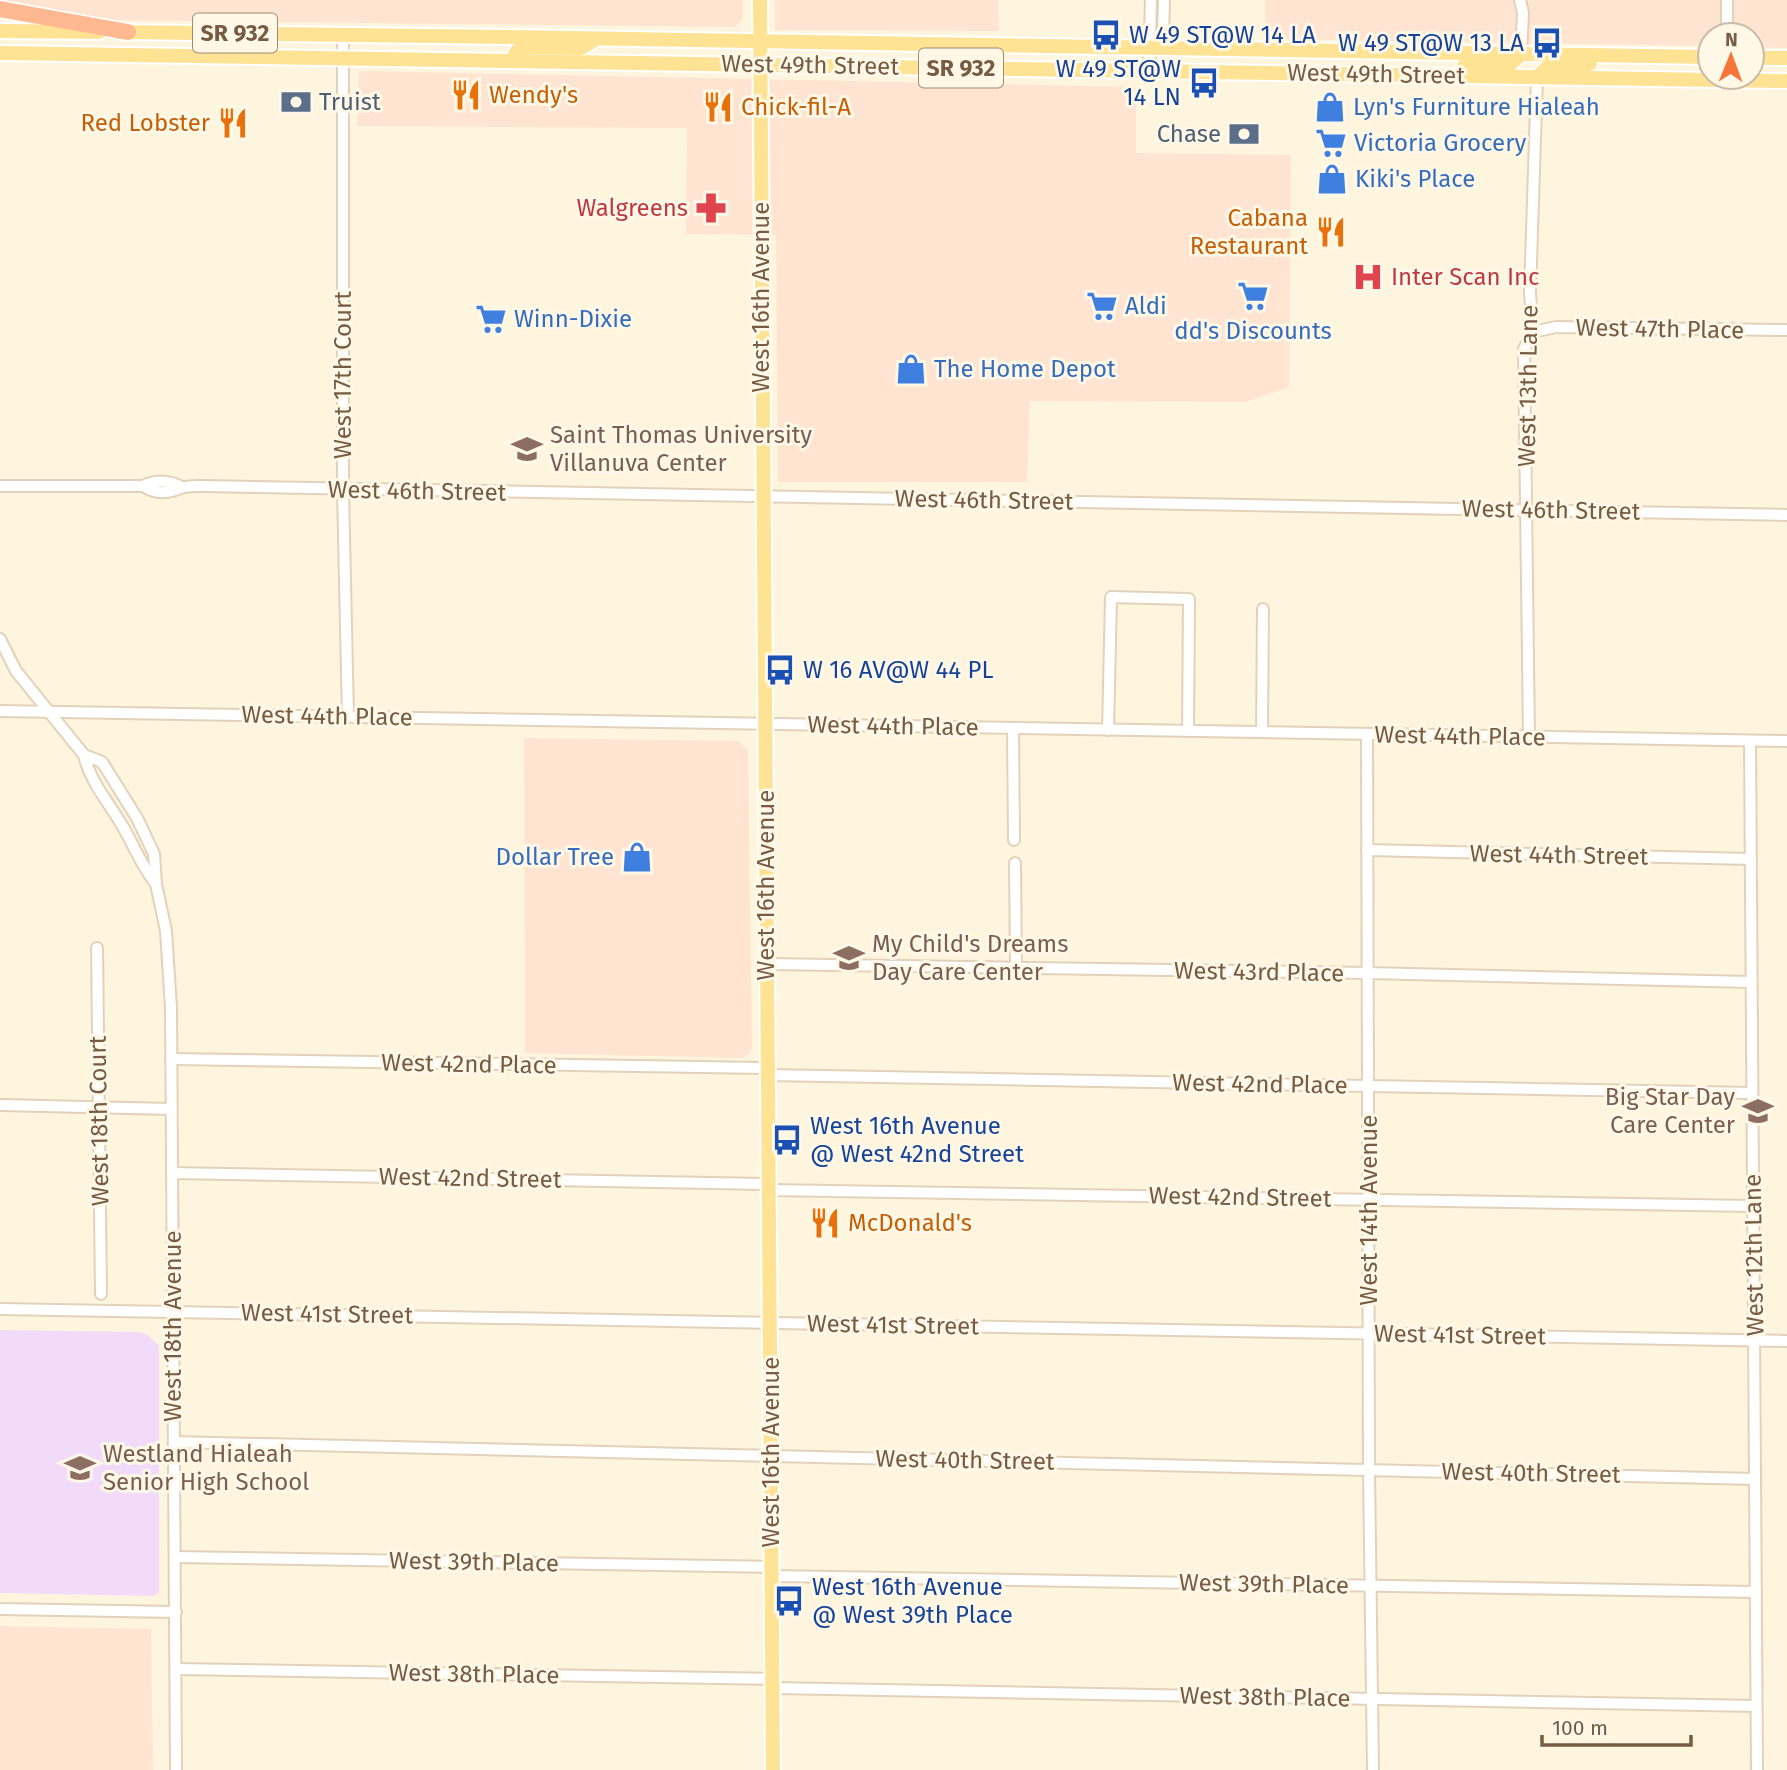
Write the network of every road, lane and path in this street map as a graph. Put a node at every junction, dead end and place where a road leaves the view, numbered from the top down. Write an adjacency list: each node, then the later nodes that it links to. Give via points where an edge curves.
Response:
1 (760, 0): 12 (main road, West 16th Avenue)
2 (1151, 0): 13 (street)
3 (1164, 0): 13 (street)
4 (1520, 0): 15 (street)
5 (1727, 0): 7 (street)
6 (0, 9): 9 (highway)
7 (1727, 21)
8 (0, 31): 9 (main road, West 49th Street / SR 932)
9 (128, 32): 10 (main road, West 49th Street / SR 932)
10 (342, 34): 11 (main road, West 49th Street / SR 932); 18 (street, West 17th Court)
11 (597, 38): 12 (main road, West 49th Street / SR 932); 21 (main road, via 581,48 526,47)
12 (759, 41): 13 (main road, West 49th Street / SR 932); 22 (main road, West 16th Avenue)
13 (1157, 48): 15 (main road, West 49th Street / SR 932); 23 (street)
14 (0, 53): 18 (main road, West 49th Street / SR 932)
15 (1521, 54): 16 (main road, West 49th Street / SR 932); 24 (main road, via 1508,66 1457,66)
16 (1629, 56): 17 (main road, West 49th Street / SR 932); 25 (main road, via 1590,64 1550,65)
17 (1696, 57)
18 (342, 58): 21 (main road, West 49th Street / SR 932); 32 (street, West 17th Court)
19 (1766, 58): 20 (main road)
20 (1787, 58)
21 (512, 60): 22 (main road, West 49th Street / SR 932)
22 (759, 64): 23 (main road, West 49th Street / SR 932); 33 (main road, West 16th Avenue)
23 (1156, 71): 24 (main road, West 49th Street / SR 932)
24 (1418, 75): 25 (main road, West 49th Street / SR 932)
25 (1537, 77): 26 (main road, West 49th Street / SR 932); 30 (street, West 13th Lane, via 1530,293)
26 (1696, 79)
27 (1766, 80): 28 (main road, West 49th Street / SR 932)
28 (1787, 81)
29 (1787, 330): 30 (street, West 47th Place, via 1556,327)
30 (1533, 332): 34 (street, West 13th Lane, via 1524,349)
31 (0, 486): 32 (street, West 46th Street, via 174,482 182,487)
32 (343, 490): 33 (street, West 46th Street); 40 (street, West 17th Court)
33 (763, 497): 34 (street, West 46th Street); 41 (main road, West 16th Avenue)
34 (1525, 511): 35 (street, West 46th Street); 47 (street, West 13th Lane)
35 (1787, 515)
36 (1263, 609): 45 (street)
37 (0, 639): 39 (street, via 16,671)
38 (0, 711): 39 (street, West 44th Place)
39 (48, 711): 40 (street, West 44th Place); 50 (street, West 18th Avenue)
40 (348, 716): 41 (street, West 44th Place)
41 (765, 724): 42 (street, West 44th Place); 57 (main road, West 16th Avenue)
42 (1013, 728): 43 (street, West 44th Place); 51 (street)
43 (1108, 730): 44 (street, West 44th Place); 44 (street, via 1111,597 1189,599)
44 (1188, 731): 45 (street, West 44th Place)
45 (1262, 732): 46 (street, West 44th Place)
46 (1367, 734): 47 (street, West 44th Place); 52 (street, West 14th Avenue)
47 (1529, 737): 48 (street, West 44th Place)
48 (1750, 741): 49 (street, West 44th Place); 53 (street, West 12th Lane)
49 (1787, 741)
50 (84, 755): 55 (street, West 18th Avenue, via 88,772); 55 (street, West 18th Avenue, via 102,762 137,818 153,854)
51 (1014, 840)
52 (1367, 850): 53 (street, West 44th Street); 59 (street, West 14th Avenue)
53 (1751, 859): 60 (street, West 12th Lane)
54 (1015, 863): 58 (street)
55 (156, 884): 61 (street, West 18th Avenue, via 166,932)
56 (97, 948): 66 (street, West 18th Court)
57 (767, 964): 58 (street, West 43rd Place); 62 (main road, West 16th Avenue)
58 (1017, 969): 59 (street, West 43rd Place)
59 (1368, 973): 60 (street, West 43rd Place); 63 (street, West 14th Avenue)
60 (1751, 982): 64 (street, West 12th Lane)
61 (171, 1059): 62 (street, West 42nd Place); 67 (street, West 18th Avenue)
62 (768, 1071): 63 (street, West 42nd Place); 69 (main road, West 16th Avenue)
63 (1368, 1086): 64 (street, West 42nd Place); 70 (street, West 14th Avenue)
64 (1752, 1093): 71 (street, West 12th Lane)
65 (0, 1105): 66 (street)
66 (99, 1109): 67 (street); 72 (street, West 18th Court)
67 (171, 1109): 68 (street, West 18th Avenue)
68 (172, 1173): 69 (street, West 42nd Street); 74 (street, West 18th Avenue)
69 (769, 1187): 70 (street, West 42nd Street); 75 (main road, West 16th Avenue)
70 (1369, 1200): 71 (street, West 42nd Street); 76 (street, West 14th Avenue)
71 (1753, 1206): 77 (street, West 12th Lane)
72 (101, 1294)
73 (0, 1309): 74 (street, West 41st Street)
74 (173, 1311): 75 (street, West 41st Street); 79 (street, West 18th Avenue)
75 (770, 1323): 76 (street, West 41st Street); 80 (main road, West 16th Avenue)
76 (1370, 1333): 77 (street, West 41st Street); 81 (street, West 14th Avenue)
77 (1755, 1340): 78 (street, West 41st Street); 82 (street, West 12th Lane)
78 (1787, 1341)
79 (174, 1442): 80 (street, West 40th Street); 83 (street, West 18th Avenue)
80 (771, 1455): 81 (street, West 40th Street); 84 (main road, West 16th Avenue)
81 (1369, 1470): 82 (street, West 40th Street); 85 (street, West 14th Avenue)
82 (1755, 1479): 86 (street, West 12th Lane)
83 (175, 1557): 84 (street, West 39th Place); 88 (street, West 18th Avenue)
84 (772, 1571): 85 (street, West 39th Place); 90 (main road, West 16th Avenue)
85 (1370, 1586): 86 (street, West 39th Place); 91 (street, West 14th Avenue)
86 (1756, 1592): 92 (street, West 12th Lane)
87 (0, 1609): 88 (street)
88 (176, 1612): 89 (street, West 18th Avenue)
89 (176, 1669): 90 (street, West 38th Place); 93 (street, West 18th Avenue)
90 (773, 1684): 91 (street, West 38th Place); 94 (main road, West 16th Avenue)
91 (1372, 1699): 92 (street, West 38th Place); 95 (street, West 14th Avenue)
92 (1756, 1706): 96 (street, West 12th Lane)
93 (176, 1770)
94 (773, 1770)
95 (1373, 1770)
96 (1757, 1770)

